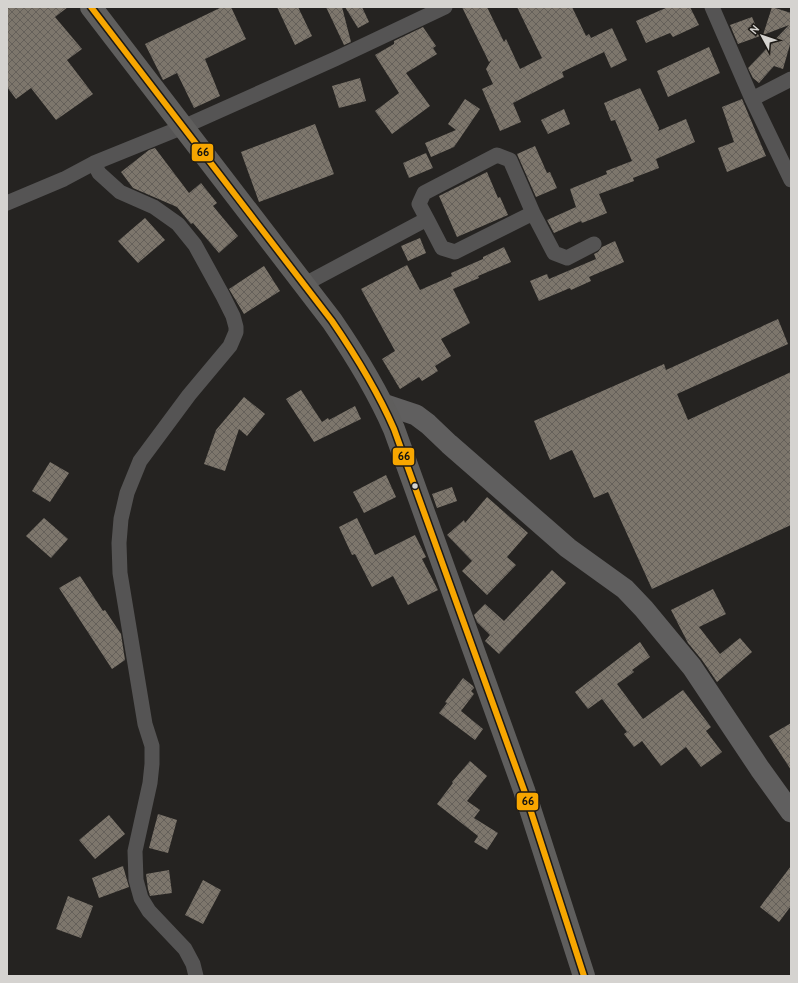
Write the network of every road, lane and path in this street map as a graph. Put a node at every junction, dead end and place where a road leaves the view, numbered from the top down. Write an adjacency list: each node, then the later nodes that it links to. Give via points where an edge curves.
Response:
1 (91, 7): 6 (main road)
2 (445, 7): 6 (street, via 335,60)
3 (712, 7): 5 (street)
4 (791, 79): 5 (street)
5 (752, 99): 8 (street)
6 (184, 127): 7 (street); 13 (main road)
7 (94, 163): 9 (street, via 64,179); 16 (street, via 99,172 120,192 154,207 178,224 195,245 233,316 236,327 230,346 189,395 140,461 127,493 119,543 120,573 145,724 152,746 150,783 134,851 136,880 146,907 185,949)
8 (791, 180)
9 (7, 202)
10 (533, 213): 11 (street, via 455,252 442,248); 11 (street, via 510,160 497,155 424,193 419,204); 12 (street, via 554,253 567,258)
11 (427, 219): 13 (street)
12 (594, 244)
13 (305, 284): 14 (main road, via 355,354)
14 (383, 404): 15 (street, via 416,415 428,424 568,548 625,589 640,604 692,667); 17 (main road, via 402,448 524,790)
15 (791, 812)
16 (196, 976)
17 (584, 976)

